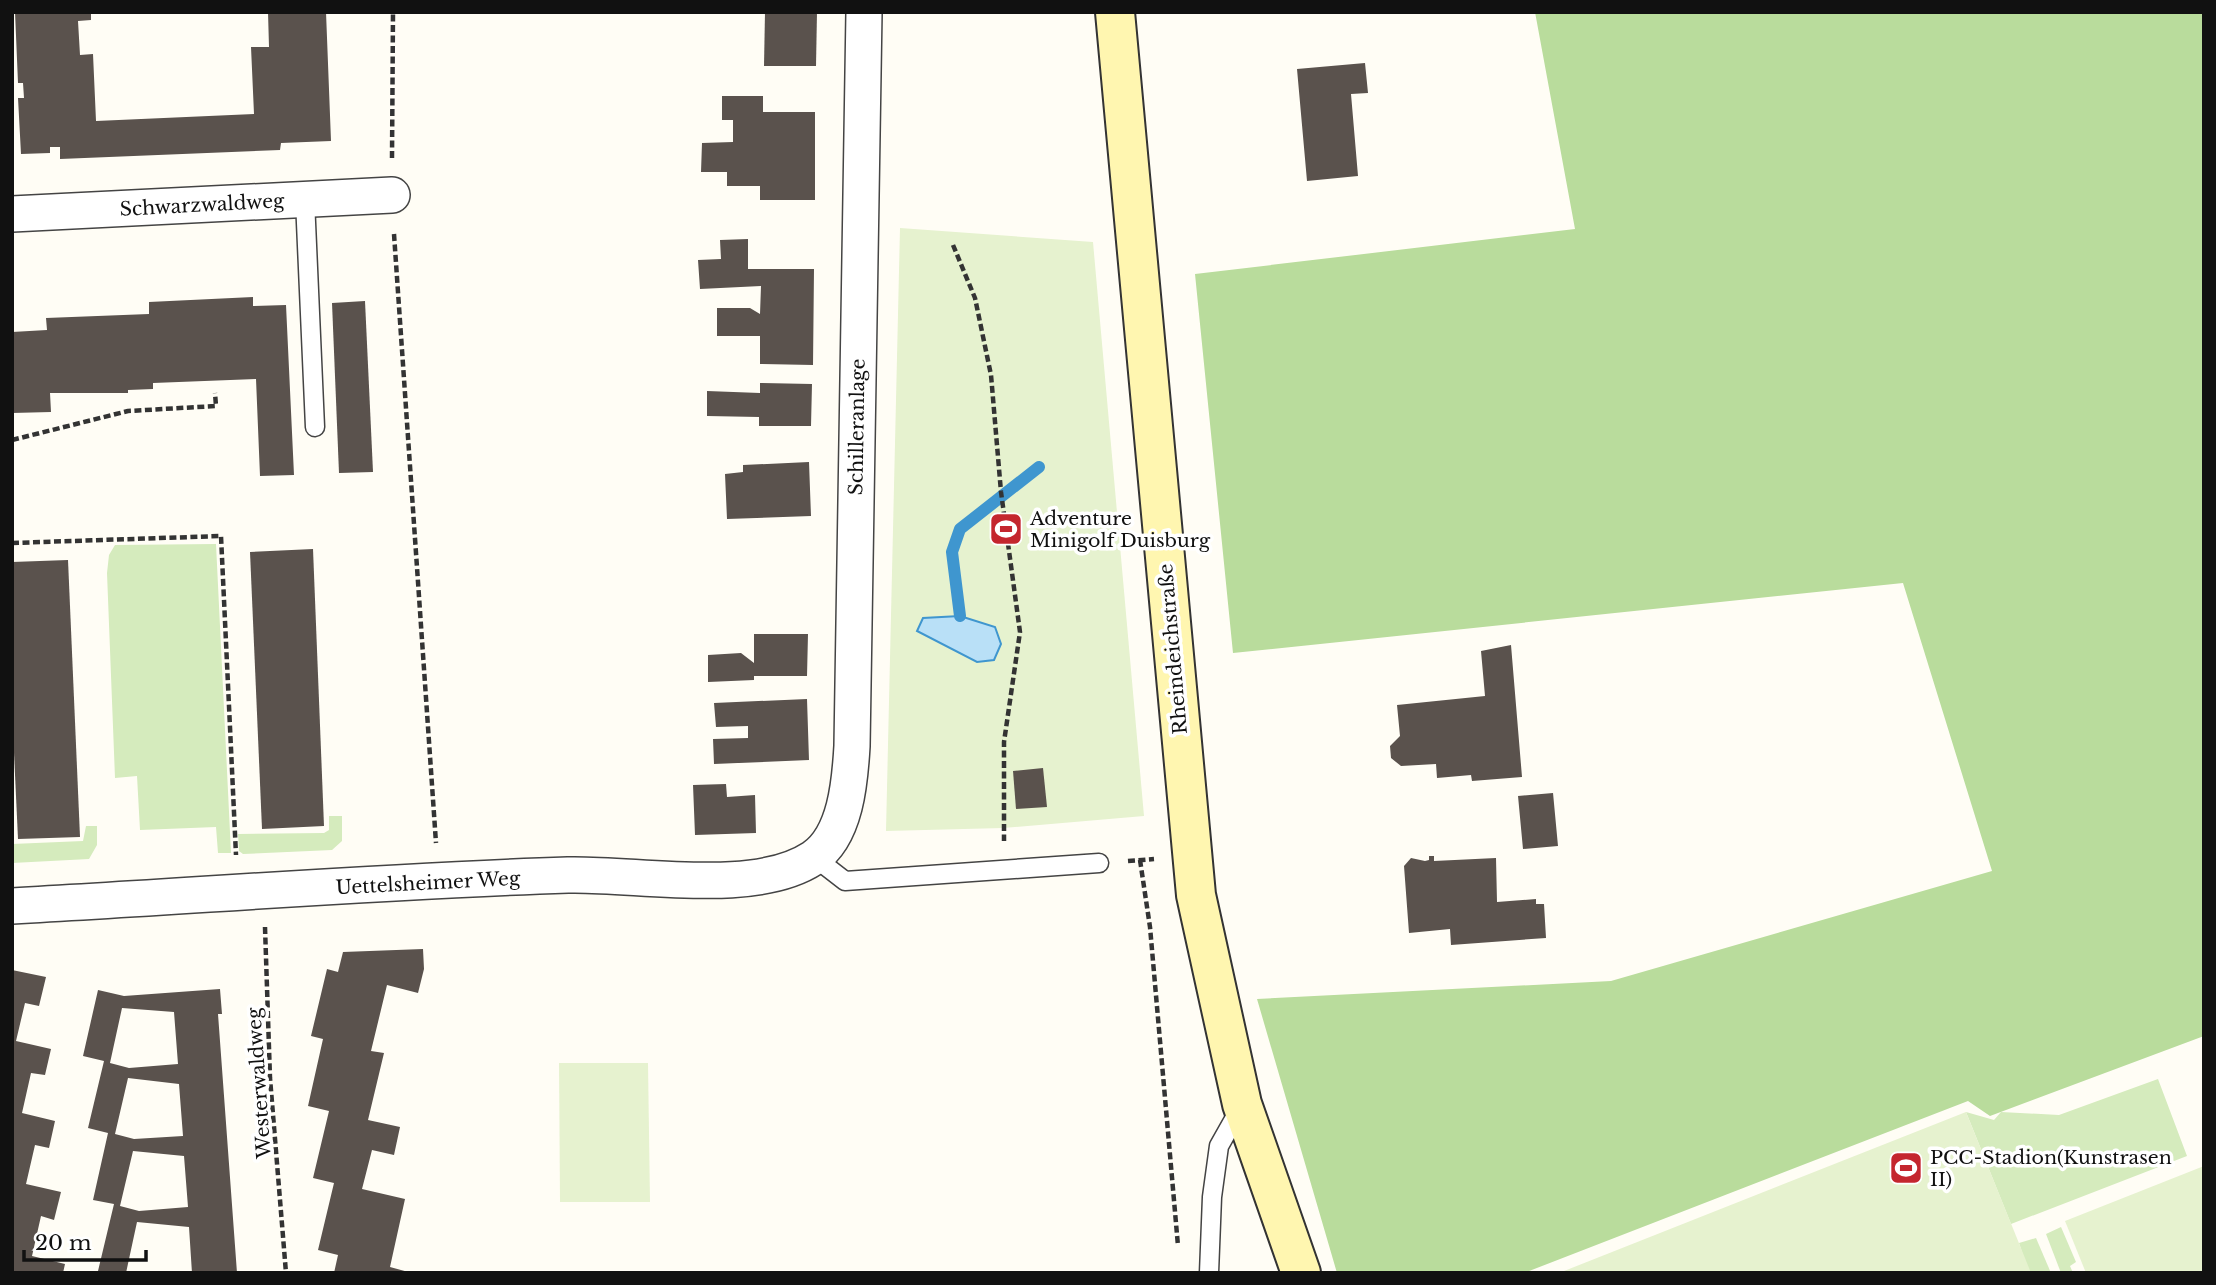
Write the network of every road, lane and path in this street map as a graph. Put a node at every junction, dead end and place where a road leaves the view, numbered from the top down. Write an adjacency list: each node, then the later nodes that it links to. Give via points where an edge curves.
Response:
1 (393, 12): 4 (path)
2 (864, 12): 12 (street, Schilleranlage, via 852,746 849,796)
3 (1115, 12): 13 (main road, Rheindeichstraße)
4 (392, 195): 5 (street, Schwarzwaldweg); 17 (path)
5 (306, 200): 6 (street, Schwarzwaldweg); 9 (lane)
6 (12, 214)
7 (953, 245): 16 (path, via 975,298 991,375 1000,492 1020,632 1001,774)
8 (215, 393): 10 (path, via 216,407 128,411)
9 (315, 426)
10 (12, 440)
11 (12, 543): 18 (path, Westerwaldweg, via 221,536)
12 (822, 847): 16 (lane, via 845,881); 17 (street, Uettelsheimer Weg, via 789,868 733,881 570,875)
13 (1193, 856): 14 (path); 20 (main road, Rheindeichstraße, via 1196,895)
14 (1140, 860): 15 (path); 21 (path)
15 (1099, 863): 16 (lane)
16 (1007, 870)
17 (438, 882): 18 (street, Uettelsheimer Weg)
18 (250, 892): 19 (street, Uettelsheimer Weg); 22 (path, Westerwaldweg)
19 (12, 906)
20 (1242, 1104): 23 (lane, via 1219,1146); 24 (main road, Rheindeichstraße)
21 (1179, 1260)
22 (286, 1273)
23 (1209, 1273)
24 (1301, 1273)

